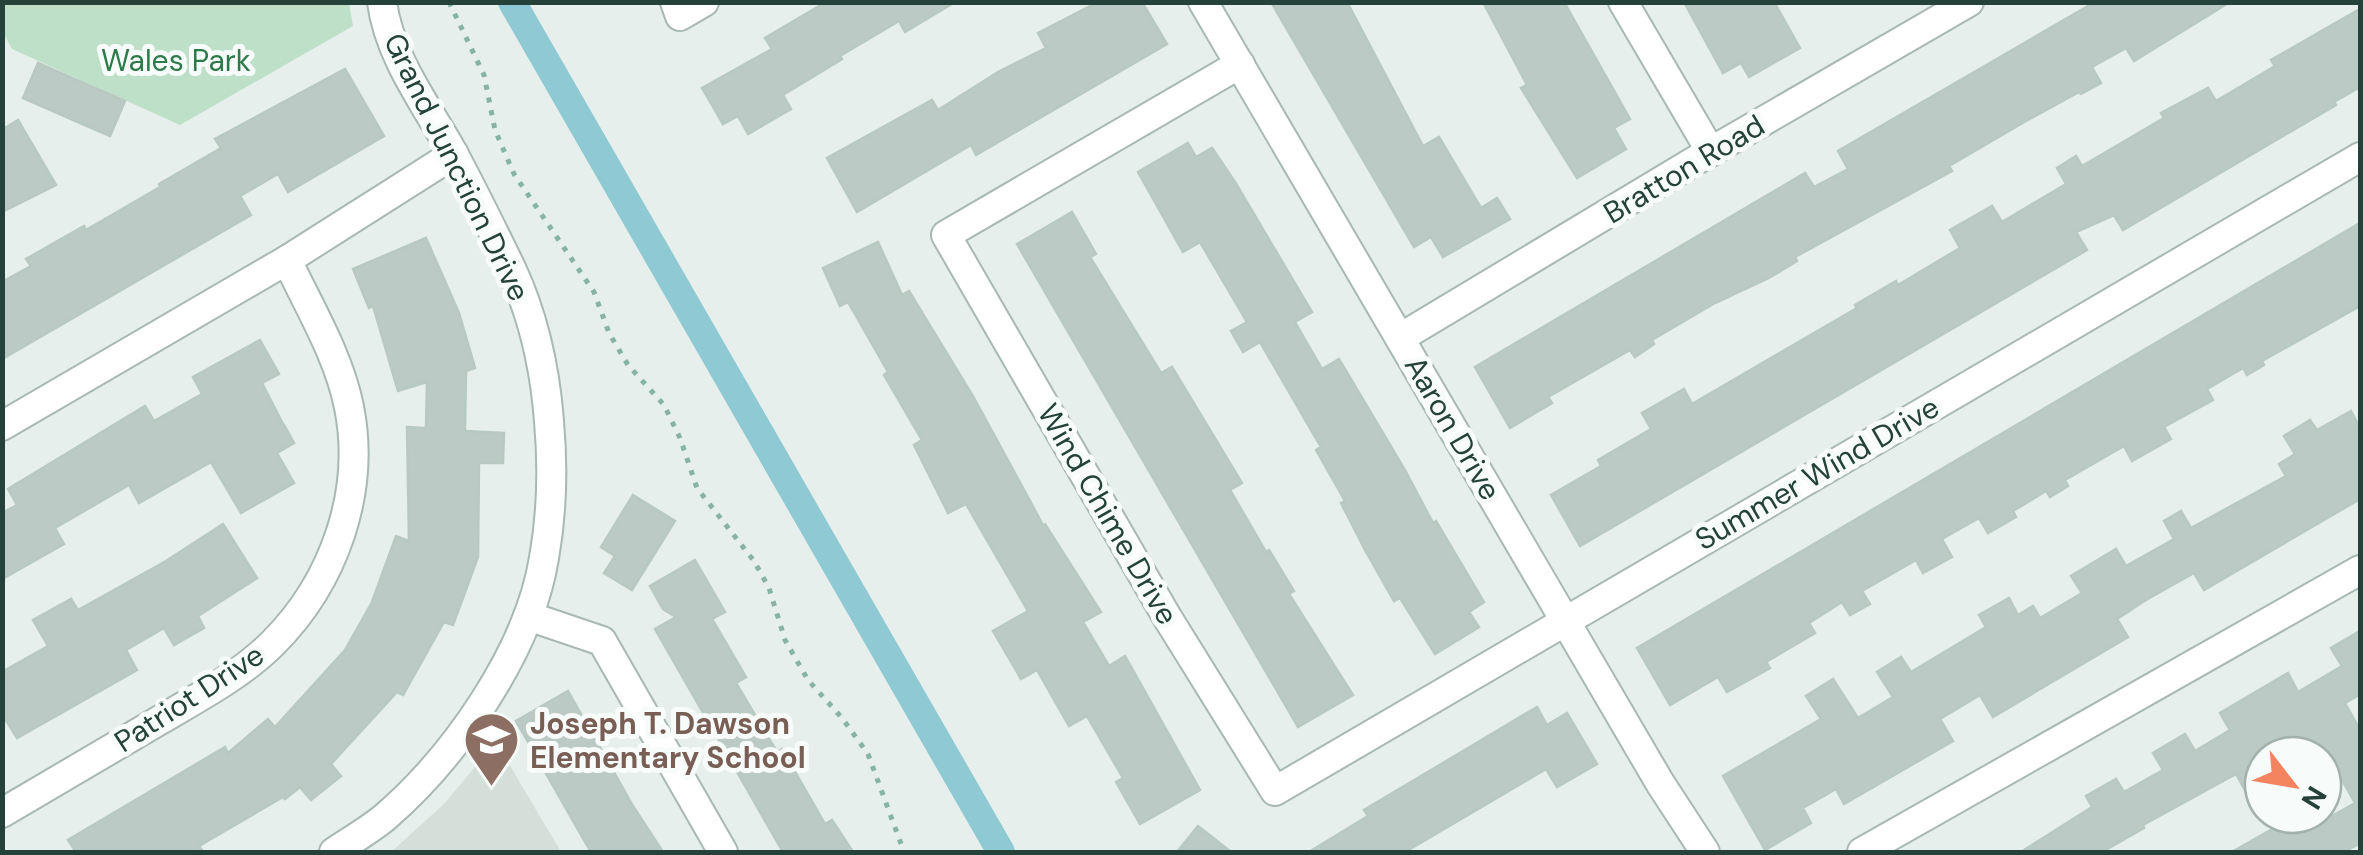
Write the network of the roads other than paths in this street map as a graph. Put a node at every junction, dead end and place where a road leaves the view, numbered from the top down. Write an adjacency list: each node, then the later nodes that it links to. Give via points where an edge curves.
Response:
1 (382, 2): 9 (street, Grand Junction Drive, via 406,72)
2 (675, 2): 3 (street, via 680,16)
3 (704, 2)
4 (1203, 2): 7 (street, Aaron Drive)
5 (1624, 2): 8 (street)
6 (1970, 2): 8 (street, Bratton Road)
7 (1240, 64): 12 (street, Aaron Drive); 17 (street, Wind Chime Drive, via 946,235)
8 (1711, 152): 12 (street, Bratton Road)
9 (454, 154): 11 (street); 15 (street, Grand Junction Drive, via 514,273 546,386 550,506)
10 (2360, 157): 16 (street, Summer Wind Drive)
11 (286, 260): 13 (street); 18 (street, Patriot Drive, via 337,369 356,466 342,533 311,597 272,644 226,681)
12 (1400, 338): 16 (street, Aaron Drive)
13 (2, 426)
14 (2360, 570): 22 (street)
15 (528, 616): 19 (street, Grand Junction Drive, via 498,677 427,776 383,819); 20 (street, via 602,641)
16 (1565, 620): 17 (street, Summer Wind Drive); 21 (street, Aaron Drive)
17 (1275, 791)
18 (2, 813)
19 (334, 852)
20 (723, 852)
21 (1705, 852)
22 (1862, 852)

